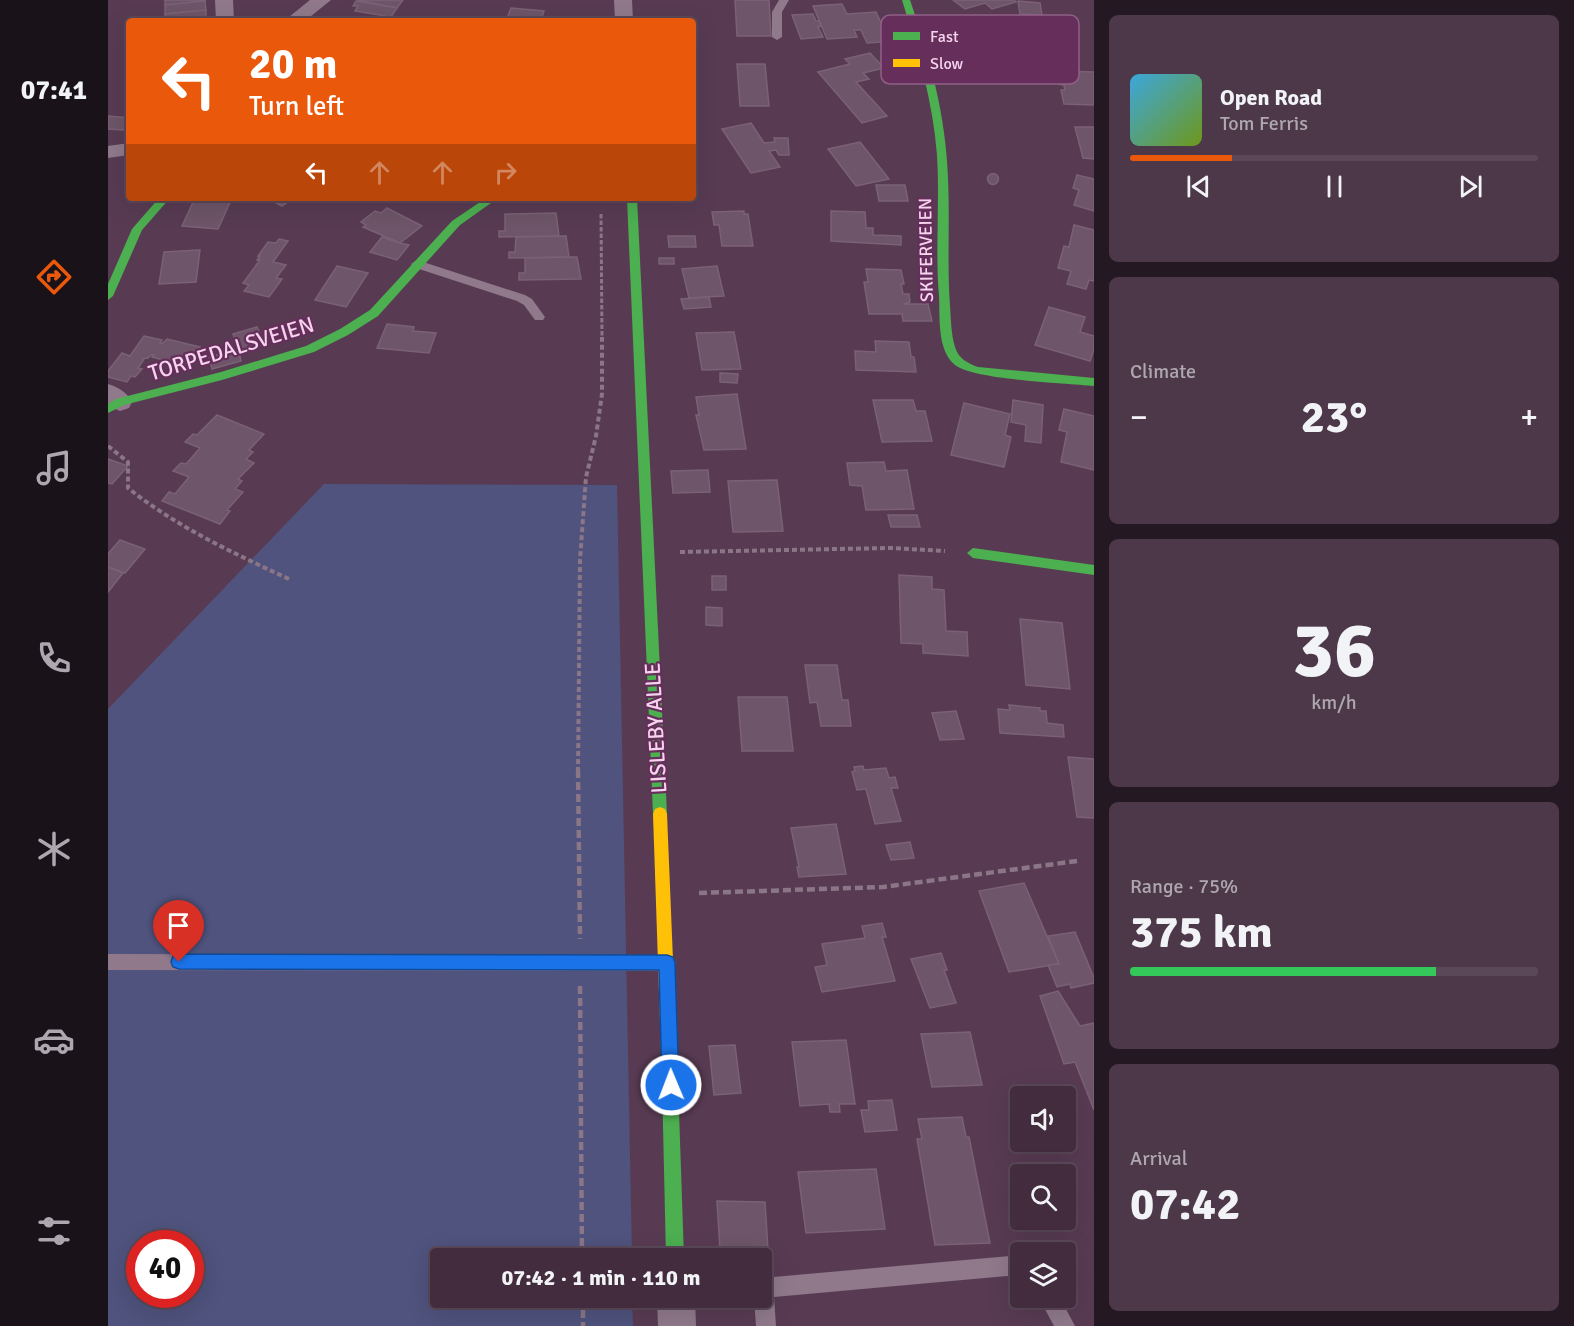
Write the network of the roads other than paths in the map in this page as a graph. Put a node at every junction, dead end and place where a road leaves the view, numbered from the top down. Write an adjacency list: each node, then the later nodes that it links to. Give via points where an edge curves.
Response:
1 (224, 0): 7 (street)
2 (322, 0): 8 (street)
3 (623, 0): 9 (street)
4 (784, 0): 10 (lane, via 776,11)
5 (906, 0): 6 (street, SKIFERVEIEN)
6 (910, 15)
7 (225, 18)
8 (297, 18)
9 (624, 18)
10 (777, 37)
11 (931, 84): 20 (street, SKIFERVEIEN, via 940,136 940,255 952,353 965,367 977,371)
12 (126, 149): 13 (street)
13 (108, 152)
14 (162, 201): 18 (street, via 137,229)
15 (489, 201): 17 (street, TORPEDALSVEIEN, via 456,223)
16 (632, 201): 25 (street, LISLEBY ALLE)
17 (417, 264): 19 (lane, via 521,298); 21 (street, TORPEDALSVEIEN, via 374,313 310,349)
18 (108, 296)
19 (539, 317)
20 (1094, 382)
21 (112, 401)
22 (973, 553): 23 (street)
23 (1094, 570)
24 (108, 962): 25 (lane)
25 (667, 963): 26 (street, LISLEBY ALLE)
26 (675, 1248)
27 (1010, 1266): 28 (lane)
28 (772, 1287)
29 (676, 1308): 32 (street)
30 (764, 1308): 33 (lane)
31 (1055, 1308): 34 (lane)
32 (676, 1326)
33 (766, 1326)
34 (1065, 1326)

